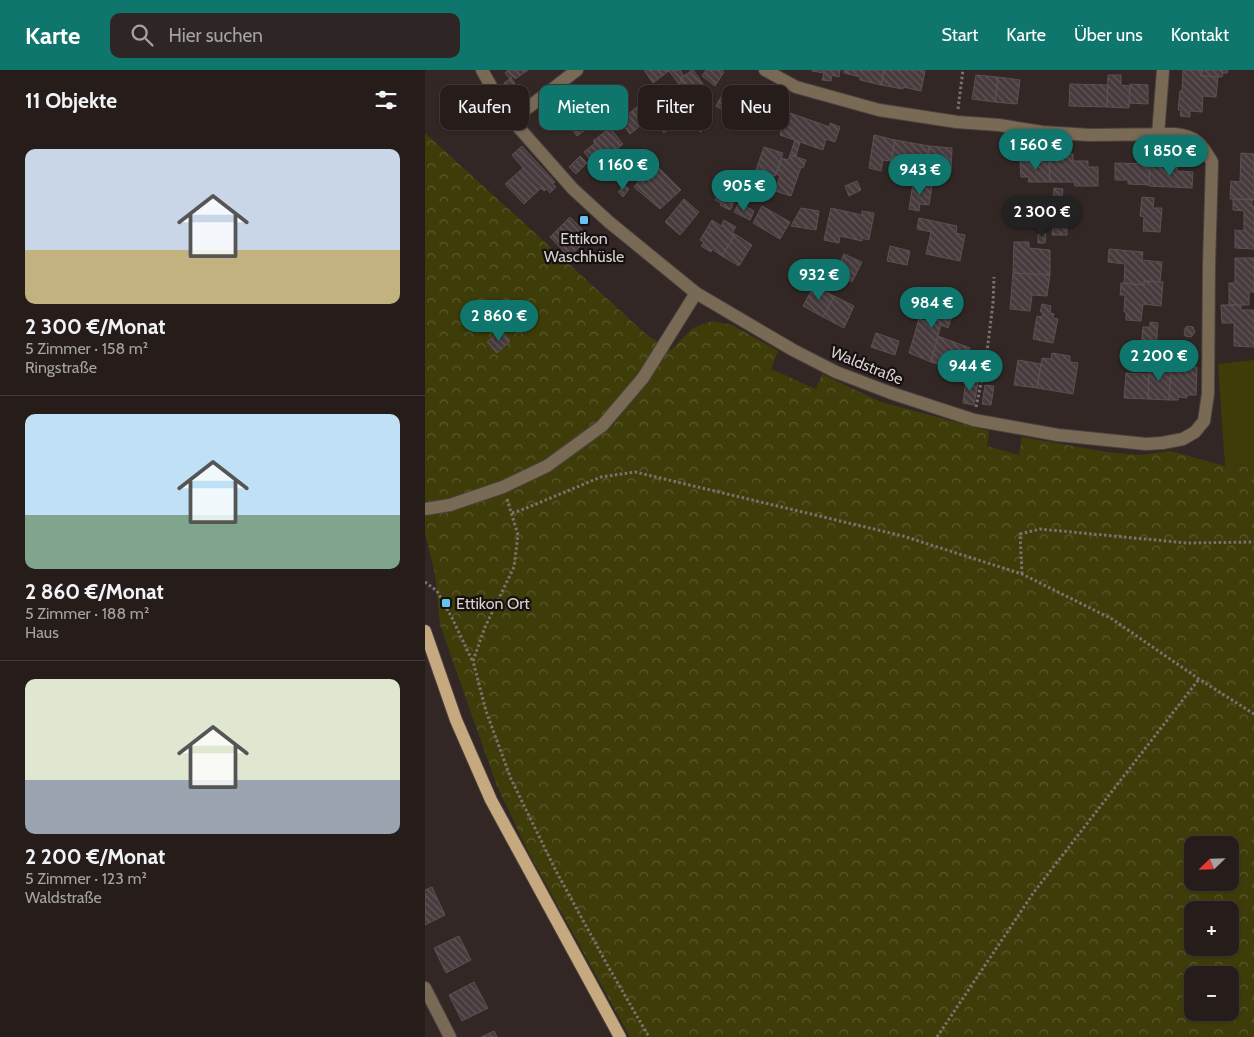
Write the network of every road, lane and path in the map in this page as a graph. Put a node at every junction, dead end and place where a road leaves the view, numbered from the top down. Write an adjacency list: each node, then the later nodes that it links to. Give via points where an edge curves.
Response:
1 (482, 70): 6 (street, Waldstraße)
2 (577, 70): 7 (street)
3 (765, 70): 8 (street, via 796,87 846,102)
4 (963, 70): 8 (path)
5 (1163, 70): 10 (street)
6 (490, 85)
7 (529, 107)
8 (957, 122): 10 (street, via 1090,136)
9 (521, 130): 12 (street, Waldstraße, via 573,190)
10 (1159, 135): 12 (street, Waldstraße, via 1186,135 1196,140 1212,162 1208,394 1204,421 1183,439 1145,444 1058,435 974,420 836,372)
11 (994, 277): 13 (path, via 986,360)
12 (696, 293): 14 (street, via 643,378 602,426 547,466)
13 (977, 404)
14 (503, 487): 15 (street, via 450,505); 16 (path)
15 (425, 509)
16 (512, 513): 18 (path, via 601,477 635,472 903,536); 21 (path, via 518,535 514,567 485,627)
17 (1254, 542): 18 (path, via 1187,543 1040,529 1020,534)
18 (1022, 574): 22 (path, via 1112,619)
19 (425, 582): 21 (path, via 437,591)
20 (425, 632): 26 (main road, via 456,720 491,800)
21 (473, 661): 27 (path, via 486,711 511,779 557,872)
22 (1199, 678): 23 (path); 28 (path, via 1034,892)
23 (1254, 714)
24 (425, 988): 25 (street)
25 (450, 1037)
26 (620, 1037)
27 (649, 1037)
28 (937, 1037)

